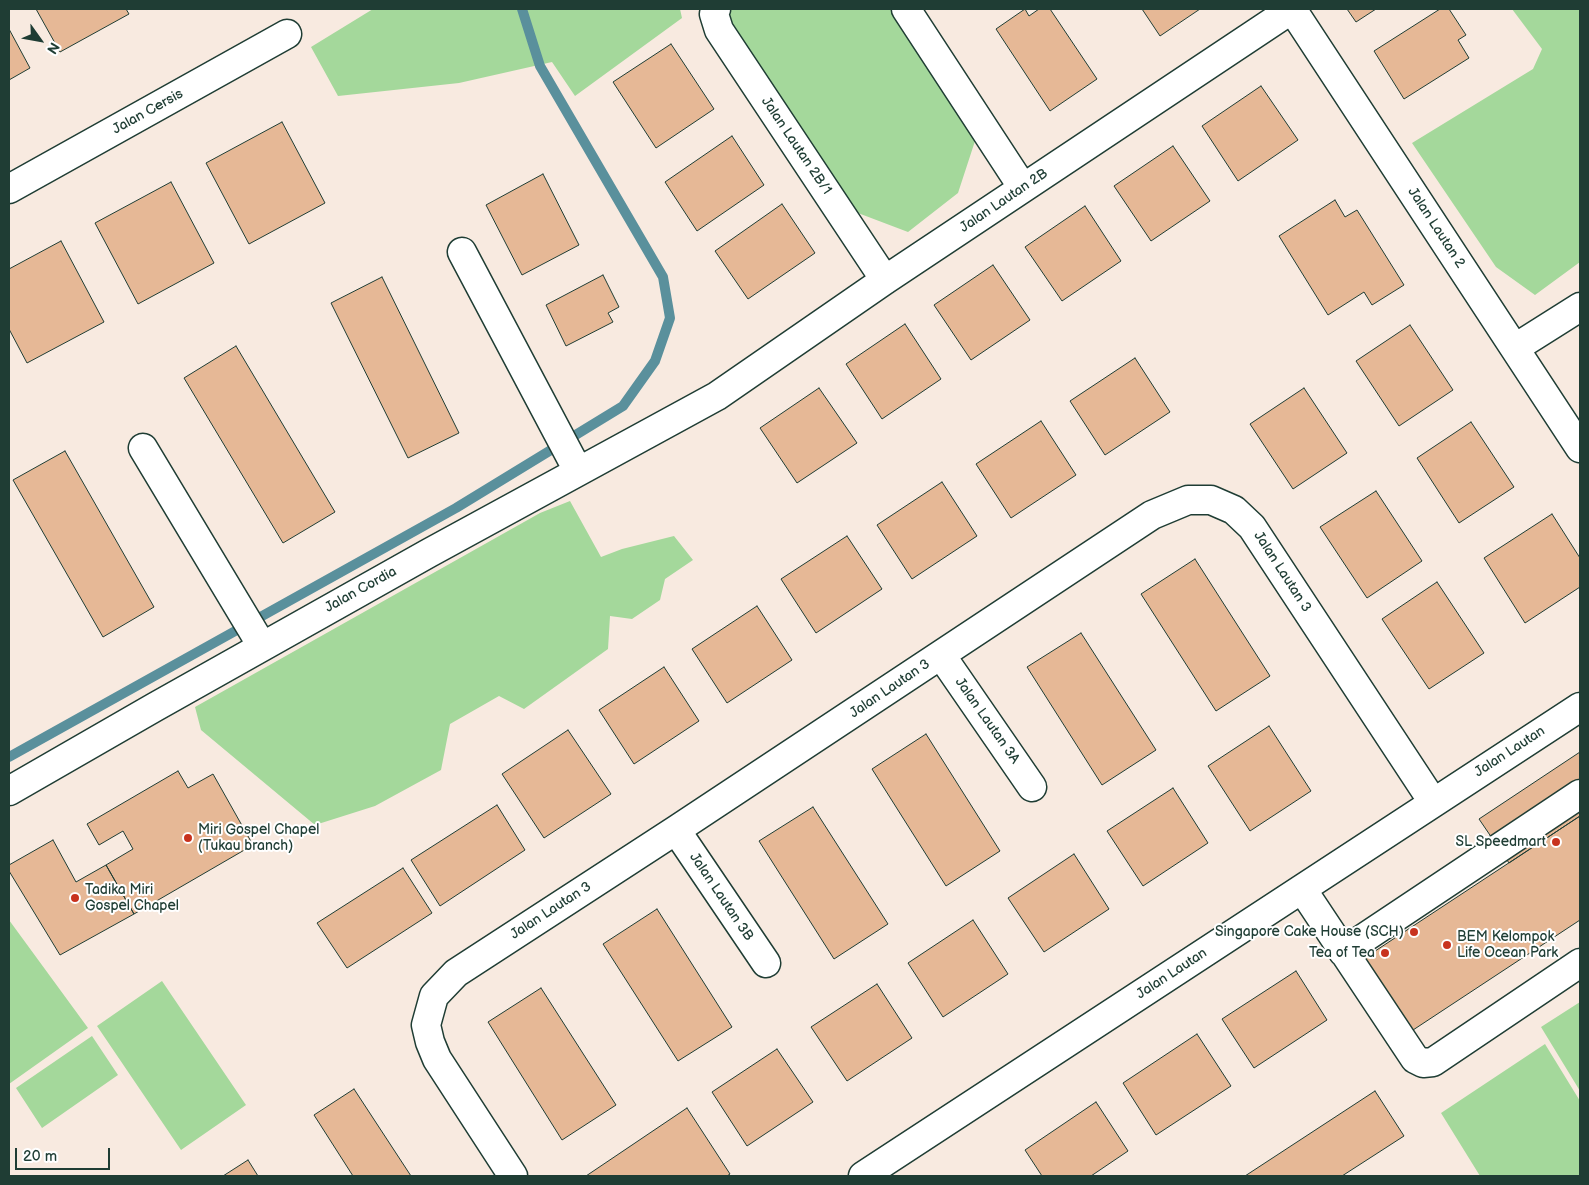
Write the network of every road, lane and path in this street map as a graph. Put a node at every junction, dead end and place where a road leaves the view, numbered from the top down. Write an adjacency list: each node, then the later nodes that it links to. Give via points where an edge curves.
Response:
1 (716, 9): 8 (street, Jalan Lautan 2B/1, via 714,14 719,30)
2 (906, 9): 5 (street)
3 (1292, 9): 5 (street, Jalan Lautan 2B); 10 (street, Jalan Lautan 2)
4 (287, 34): 6 (street, Jalan Cersis)
5 (1023, 188): 8 (street, Jalan Lautan 2B)
6 (9, 190)
7 (462, 252): 14 (street)
8 (885, 280): 11 (street, Jalan Lautan 2B)
9 (1580, 307): 10 (street)
10 (1515, 348): 13 (street, Jalan Lautan 2)
11 (717, 396): 14 (street, Jalan Cordia)
12 (143, 448): 15 (street)
13 (1580, 448)
14 (574, 464): 15 (street, Jalan Cordia)
15 (259, 640): 19 (street, Jalan Cordia)
16 (941, 655): 18 (street, Jalan Lautan 3A); 21 (street, Jalan Lautan 3, via 1152,515 1188,500 1211,500 1234,510 1252,526); 22 (street, Jalan Lautan 3)
17 (1580, 707): 21 (street, Jalan Lautan)
18 (1032, 788)
19 (9, 791)
20 (1580, 794): 24 (street)
21 (1433, 802): 23 (street, Jalan Lautan)
22 (676, 830): 25 (street, Jalan Lautan 3B); 27 (street, Jalan Lautan 3, via 456,973 434,996 426,1025 437,1059)
23 (1302, 888): 24 (street); 28 (street, Jalan Lautan)
24 (1344, 952): 26 (street, via 1415,1059 1423,1063 1433,1062)
25 (766, 963)
26 (1580, 963)
27 (513, 1176)
28 (863, 1176)

